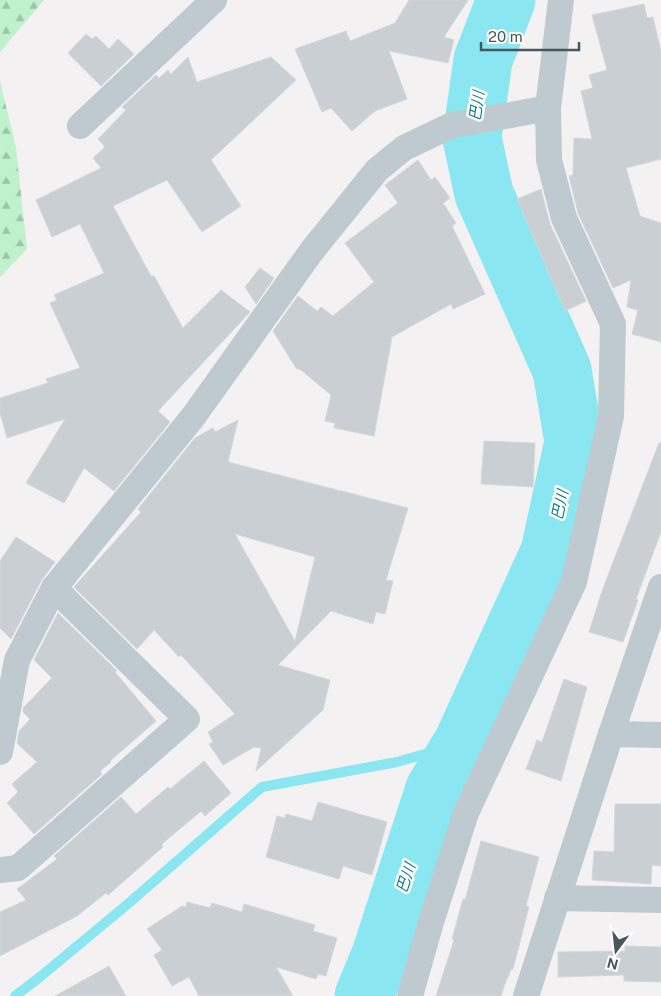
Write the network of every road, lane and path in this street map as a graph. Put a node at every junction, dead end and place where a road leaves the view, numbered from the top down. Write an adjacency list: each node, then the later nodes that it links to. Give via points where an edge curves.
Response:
1 (214, 0): 4 (street)
2 (561, 0): 3 (street)
3 (548, 108): 6 (street, via 452,125 404,148 377,170 311,252 193,417); 13 (street, via 550,160 564,218 613,324 611,416 574,582 466,813)
4 (80, 126)
5 (661, 587): 7 (street)
6 (54, 588): 9 (street, via 17,660); 10 (street, via 187,719 18,868)
7 (611, 734): 8 (street); 11 (street)
8 (661, 735)
9 (0, 752)
10 (0, 870)
11 (557, 898): 12 (street); 14 (street)
12 (661, 900)
13 (410, 996)
14 (526, 996)

